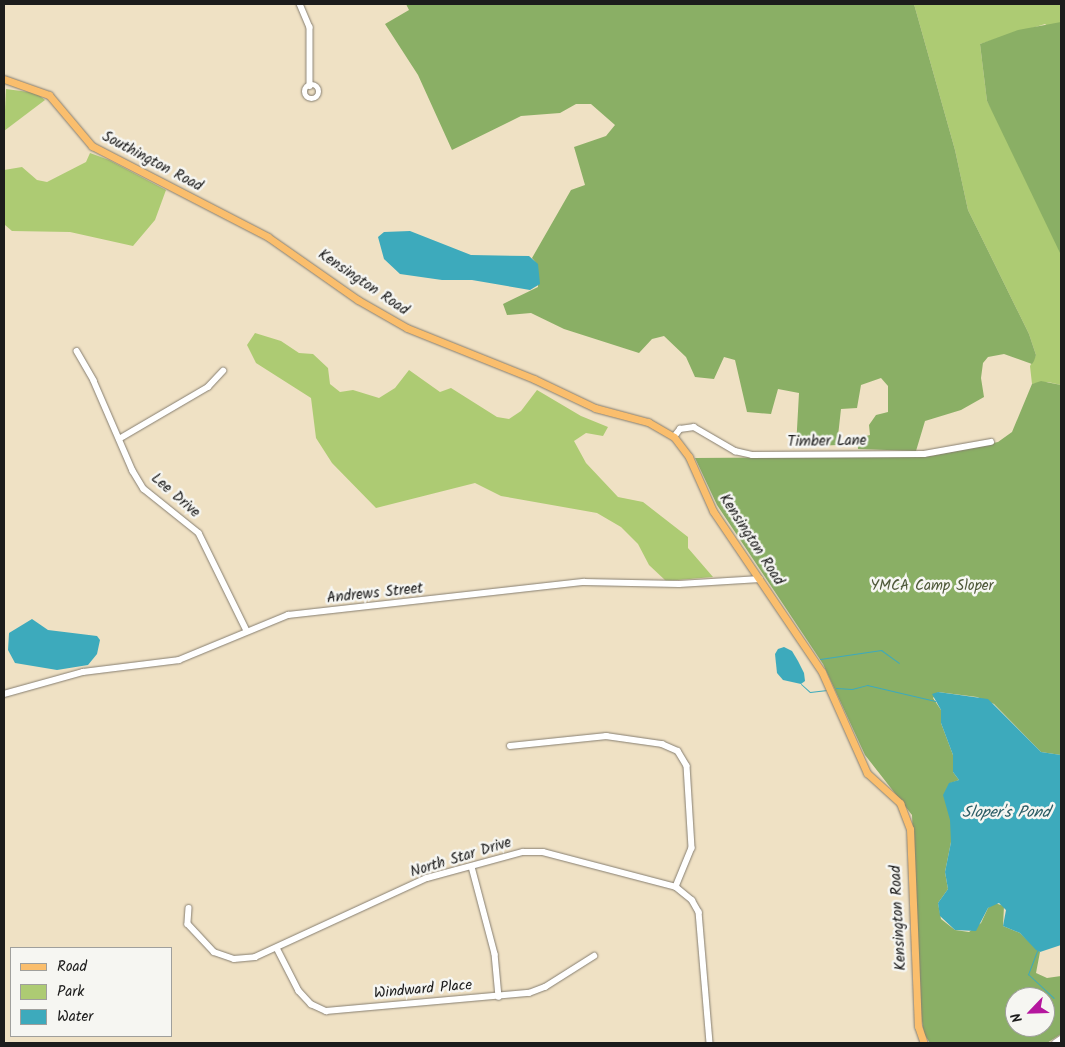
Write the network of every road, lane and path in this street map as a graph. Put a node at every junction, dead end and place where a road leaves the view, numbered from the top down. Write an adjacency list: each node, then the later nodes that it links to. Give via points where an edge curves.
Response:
1 (300, 4): 3 (street, via 310,26)
2 (4, 80): 4 (main road, Southington Road, via 49,95 80,135 99,150)
3 (310, 86)
4 (300, 256): 7 (main road, Kensington Road, via 358,300 407,328 534,379 595,408 648,422)
5 (77, 351): 8 (street, Lee Drive)
6 (223, 371): 8 (street, via 208,387)
7 (674, 437): 9 (street, Timber Lane, via 680,430 694,428 735,451 752,455 924,454); 10 (main road, Kensington Road, via 689,457 713,511)
8 (119, 439): 11 (street, Lee Drive, via 144,489 199,533)
9 (992, 442)
10 (760, 579): 11 (street, Andrews Street, via 679,584 622,581 559,584 288,615); 22 (main road, Kensington Road, via 822,672 867,772 900,804 910,829 918,1026)
11 (247, 630): 12 (street, Andrews Street, via 179,660 83,672)
12 (4, 694)
13 (510, 746): 15 (street, via 606,736 662,744 678,751 687,766 692,848)
14 (472, 867): 15 (street, North Star Drive, via 523,852 543,852); 17 (street, North Star Drive, via 427,878); 19 (street, via 495,954)
15 (676, 888): 21 (street, North Star Drive, via 692,900 699,912)
16 (189, 908): 17 (street, North Star Drive, via 188,924 214,952 234,959 255,957)
17 (277, 948): 19 (street, Windward Place, via 298,991 310,1004 326,1011)
18 (594, 956): 19 (street, Windward Place, via 545,987)
19 (499, 997)
20 (1061, 1039): 23 (street)
21 (710, 1043)
22 (924, 1043)
23 (1055, 1043)

